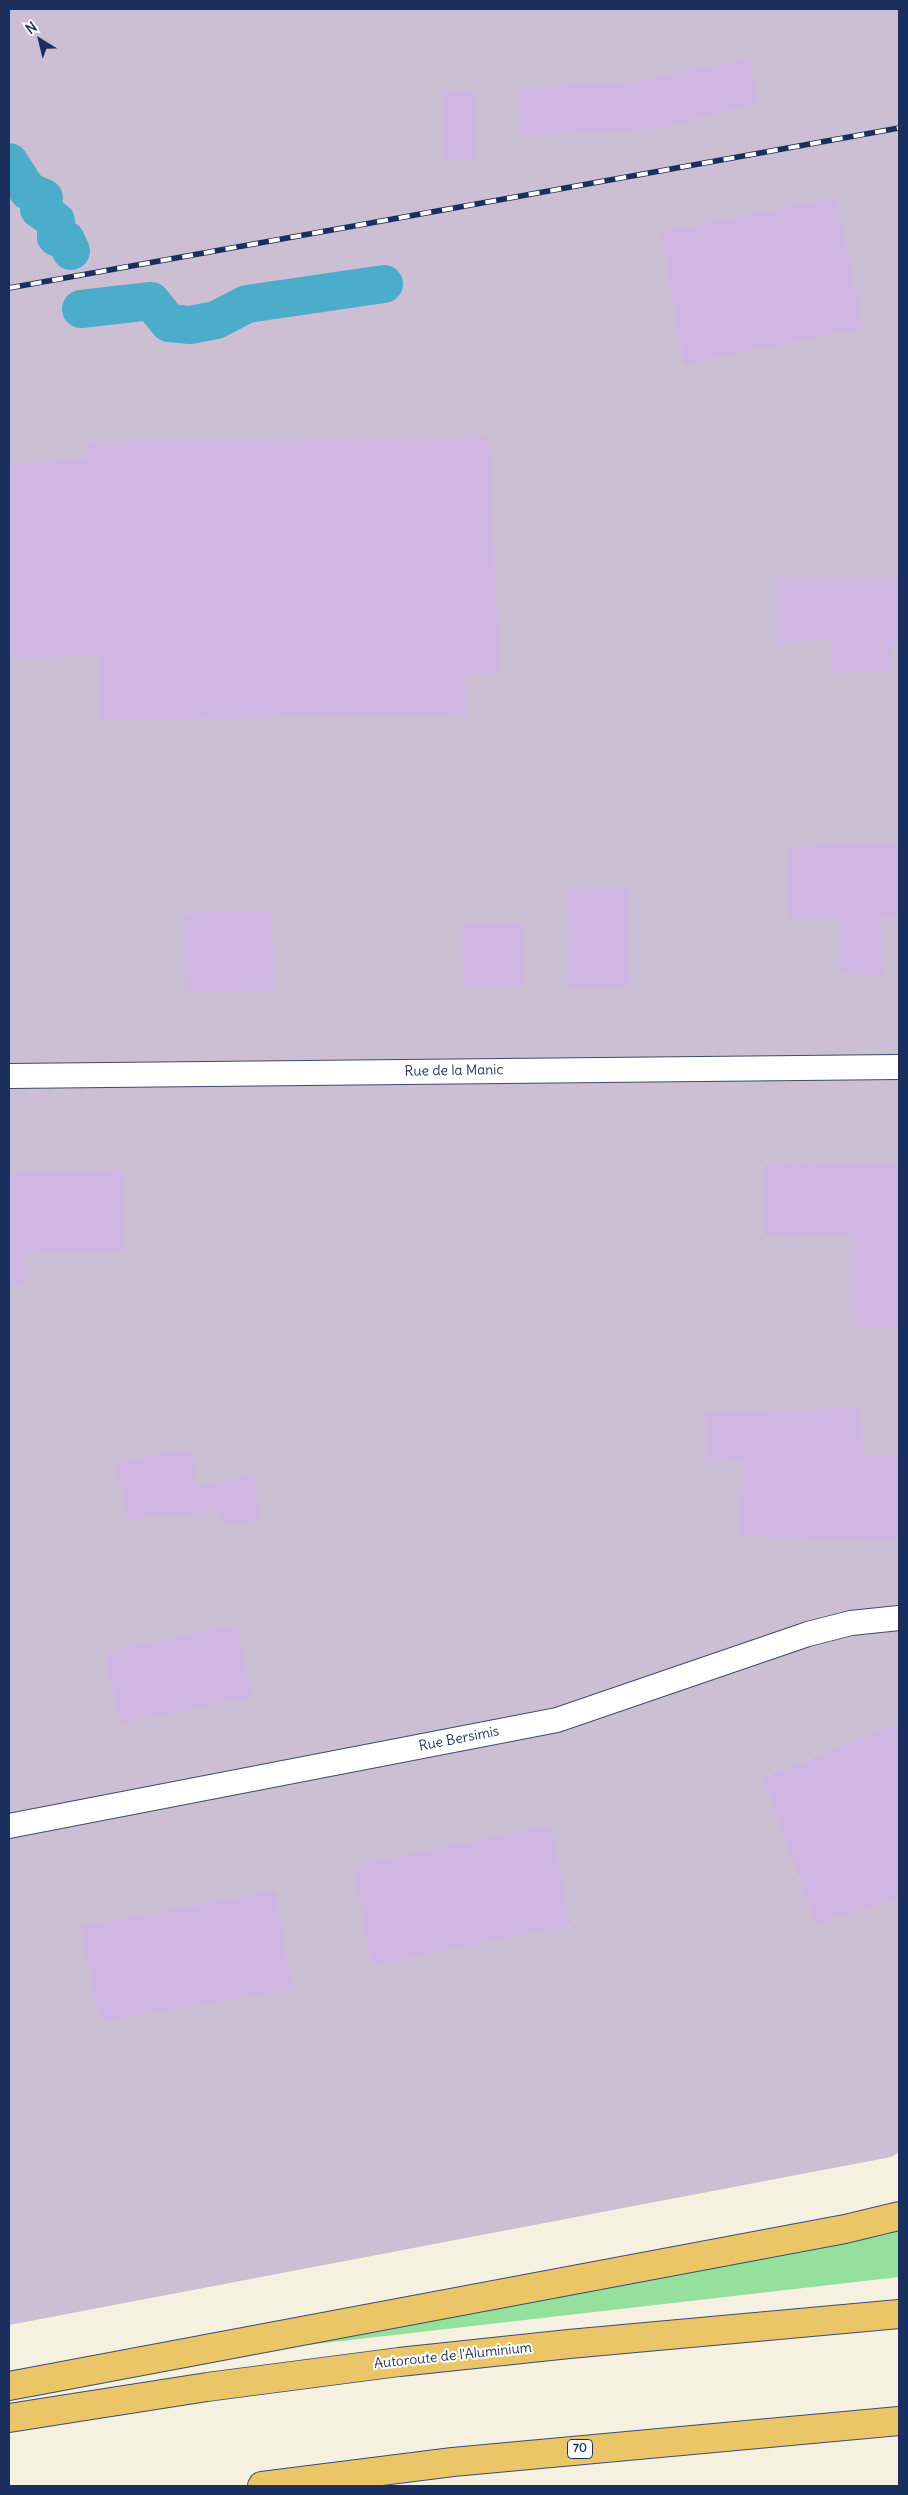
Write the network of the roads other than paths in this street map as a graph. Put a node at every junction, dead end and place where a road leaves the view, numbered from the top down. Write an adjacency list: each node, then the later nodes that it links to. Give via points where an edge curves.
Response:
1 (899, 1067): 2 (street, Rue de la Manic)
2 (9, 1076)
3 (899, 1618): 4 (street, Rue Bersimis, via 851,1623 808,1634 556,1720)
4 (9, 1826)
5 (899, 2216): 7 (highway, via 845,2229)
6 (899, 2314): 8 (highway, Autoroute de l'Aluminium, via 399,2362 207,2387)
7 (9, 2386)
8 (9, 2418)
9 (899, 2420): 10 (highway, 70, via 453,2462)
10 (262, 2486)

